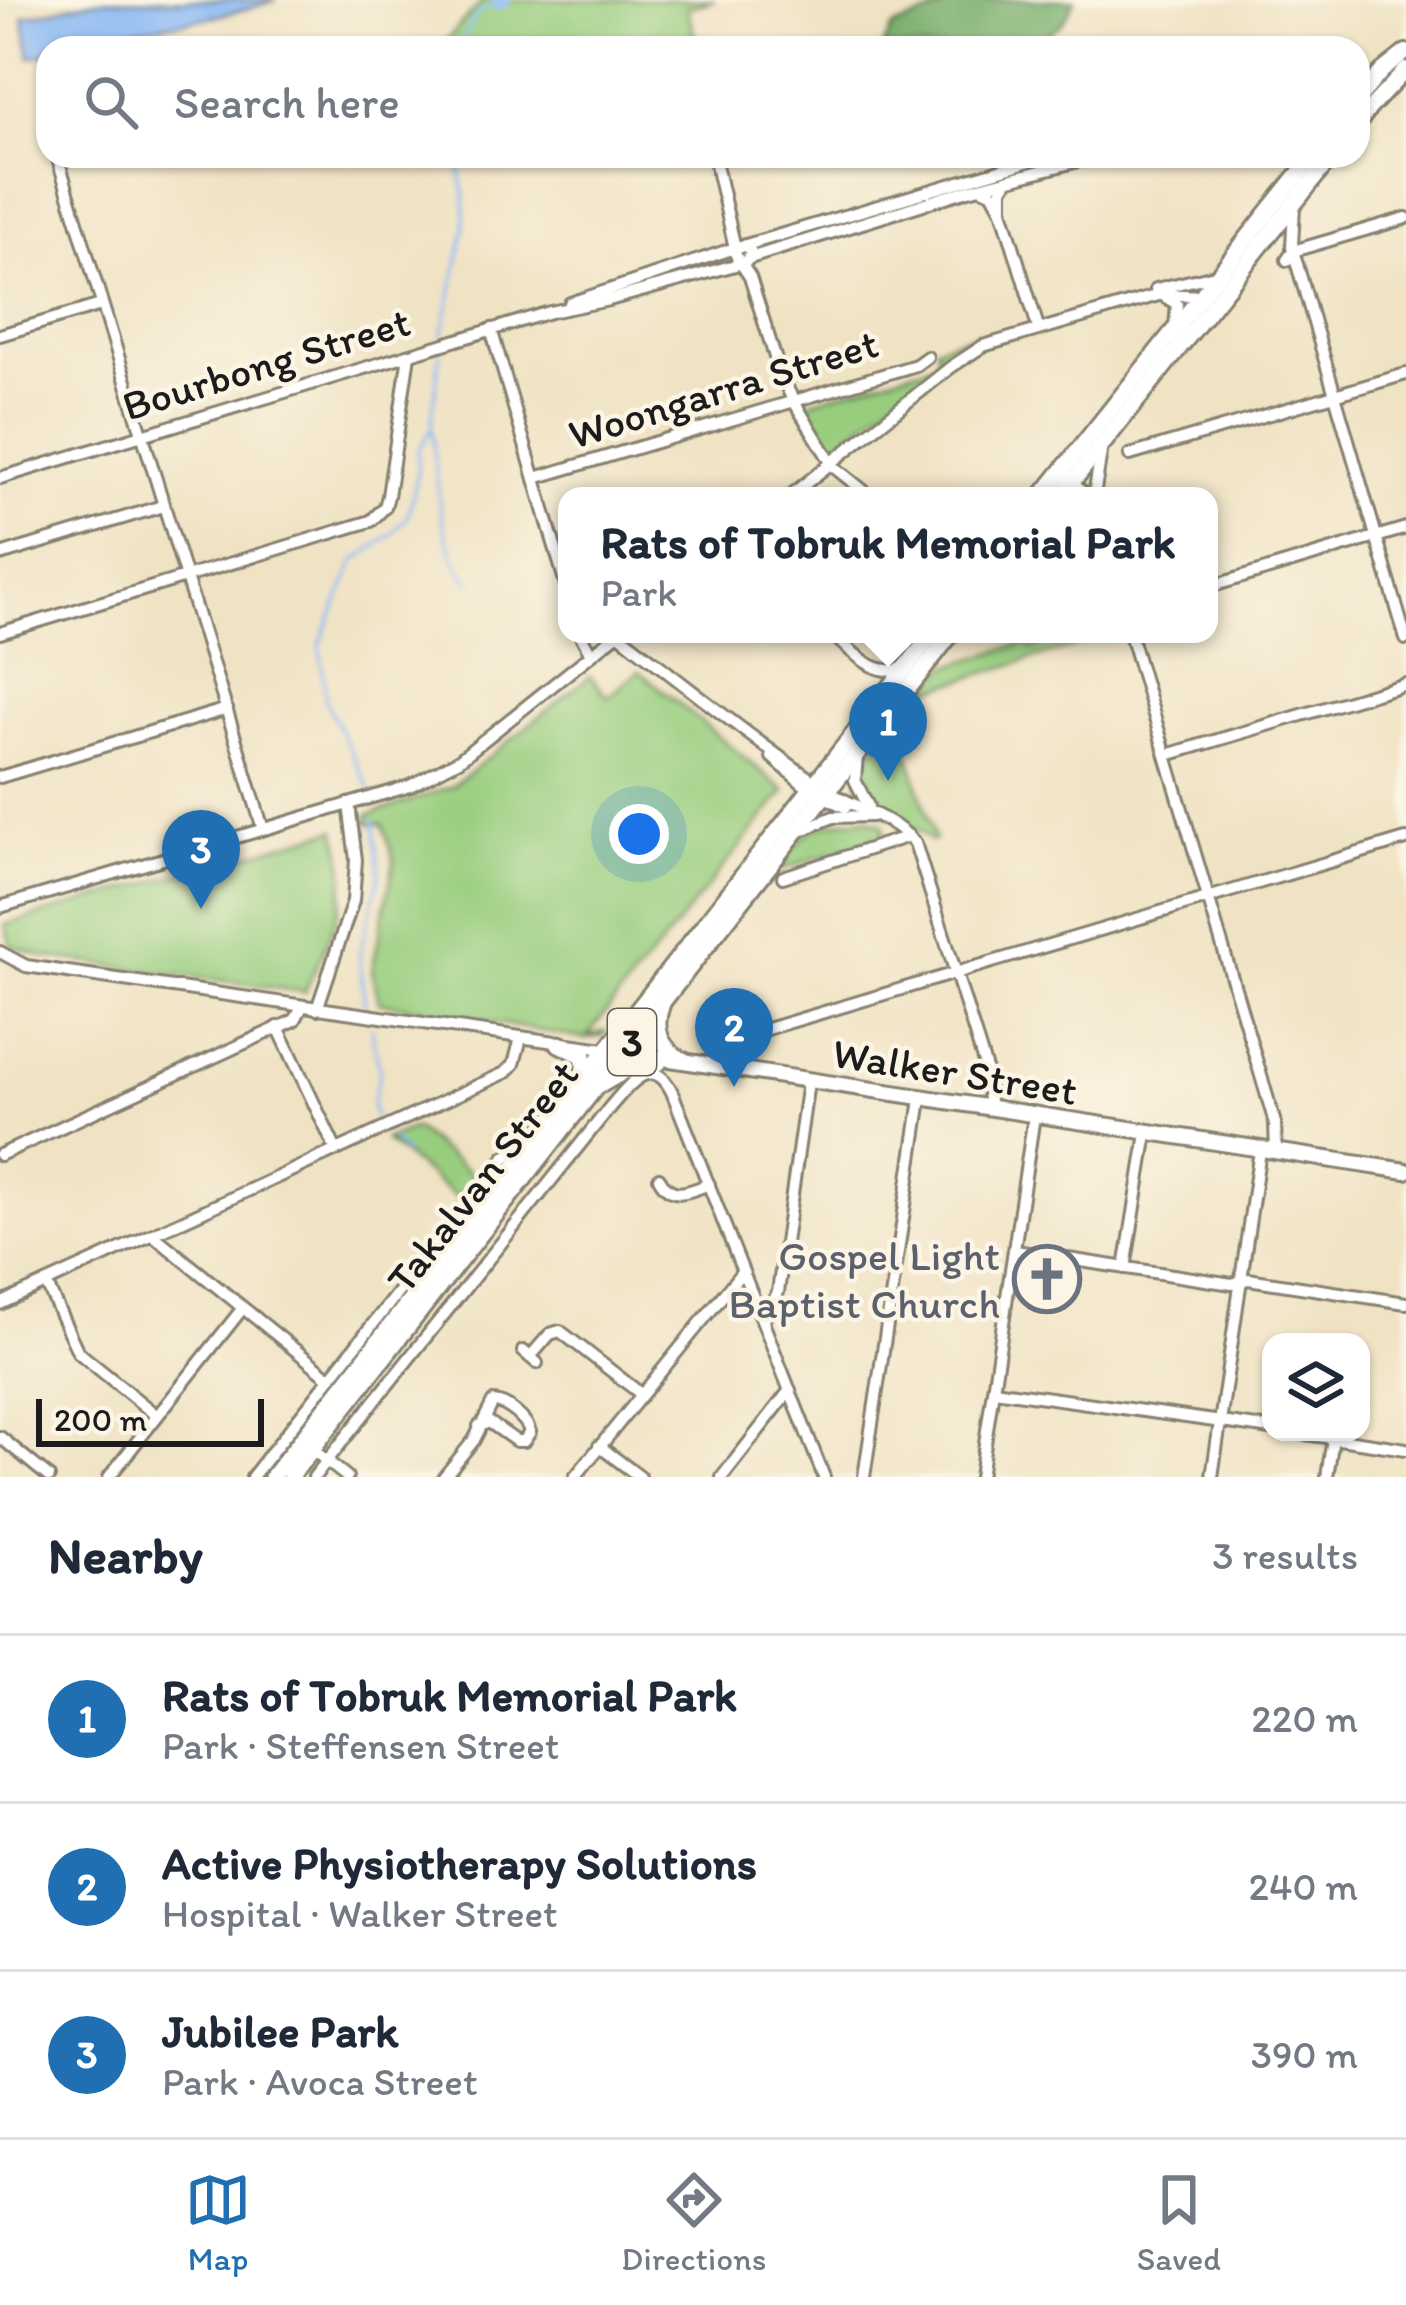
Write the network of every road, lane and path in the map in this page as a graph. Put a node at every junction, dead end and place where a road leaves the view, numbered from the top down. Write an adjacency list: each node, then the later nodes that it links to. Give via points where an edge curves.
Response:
1 (1406, 52): 3 (main road)
2 (1406, 70): 6 (main road)
3 (1375, 79): 4 (street); 5 (main road)
4 (1370, 80)
5 (1370, 89)
6 (1370, 100)
7 (61, 168): 25 (street)
8 (717, 168): 19 (street)
9 (1026, 168): 13 (street, Bourbong Street)
10 (1046, 168): 13 (street, Bourbong Street)
11 (1304, 168): 21 (highway)
12 (1322, 168): 15 (highway)
13 (1012, 176): 14 (street, Bourbong Street); 16 (street)
14 (973, 185): 16 (street, via 992,192); 19 (street, Bourbong Street)
15 (1294, 203): 18 (highway); 20 (street)
16 (1002, 210): 27 (street)
17 (1406, 218): 20 (street)
18 (1256, 250): 20 (street); 21 (highway)
19 (743, 253): 28 (street, Bourbong Street); 35 (street)
20 (1295, 253): 24 (street); 24 (street)
21 (1222, 281): 23 (highway, via 1217,295); 26 (street, Woongarra Street, via 1142,293); 37 (highway)
22 (1156, 296): 23 (street, Woongarra Street); 26 (street, Woongarra Street); 29 (street, via 1177,304)
23 (1202, 296): 29 (highway)
24 (1305, 296): 34 (street)
25 (101, 305): 30 (street); 36 (street)
26 (1108, 307): 27 (street, Woongarra Street)
27 (1038, 327): 39 (street, Woongarra Street, via 960,360)
28 (491, 329): 31 (street, Bourbong Street); 42 (street)
29 (1174, 330): 40 (highway)
30 (0, 335)
31 (409, 355): 36 (street, Bourbong Street); 54 (street, via 385,507 371,520)
32 (927, 357): 35 (street, Woongarra Street)
33 (1406, 374): 34 (street)
34 (1334, 395): 38 (street); 51 (street)
35 (793, 400): 39 (street); 42 (street, Woongarra Street)
36 (140, 436): 41 (street, Bourbong Street); 49 (street)
37 (1107, 438): 40 (highway); 48 (street)
38 (1130, 455)
39 (831, 463): 43 (street, Woongarra Street); 44 (street)
40 (1067, 477): 45 (highway); 46 (highway); 47 (street)
41 (0, 478)
42 (535, 478): 52 (street)
43 (801, 487)
44 (860, 487)
45 (1054, 487)
46 (1064, 487)
47 (1079, 487)
48 (1092, 487)
49 (163, 506): 53 (street); 54 (street)
50 (1406, 528): 51 (street)
51 (1377, 537): 55 (street); 57 (street)
52 (558, 542)
53 (0, 555)
54 (184, 576): 56 (street); 70 (street)
55 (1218, 584)
56 (0, 633)
57 (1406, 639)
58 (585, 643): 65 (street)
59 (606, 643): 65 (street)
60 (629, 643): 74 (street)
61 (842, 643): 67 (street)
62 (925, 643): 66 (highway, Takalvan Street / 3)
63 (944, 643): 71 (highway, Takalvan Street / 3)
64 (1133, 643): 72 (street)
65 (591, 654): 75 (street, via 447,767)
66 (907, 665): 67 (street); 69 (highway, Takalvan Street / 3)
67 (874, 668): 69 (street)
68 (1406, 684): 72 (street)
69 (879, 700): 74 (highway, Takalvan Street / 3)
70 (227, 709): 73 (street); 77 (street)
71 (864, 742): 74 (highway, Takalvan Street / 3); 76 (street, via 855,780)
72 (1167, 755): 82 (street)
73 (0, 777)
74 (817, 790): 76 (street); 80 (highway, Takalvan Street / 3); 93 (highway, Takalvan Street / 3)
75 (349, 804): 77 (street); 88 (street, via 353,901)
76 (880, 817): 78 (street); 80 (street, via 833,817)
77 (263, 829): 83 (street)
78 (909, 836): 81 (street); 85 (street)
79 (1406, 839): 82 (street)
80 (787, 841): 86 (highway, Takalvan Street / 3)
81 (783, 877)
82 (1209, 898): 85 (street); 104 (street, via 1278,1132)
83 (0, 907)
84 (0, 952): 87 (street, Walker Street, via 26,966)
85 (956, 973): 91 (street); 99 (street, via 986,1066)
86 (664, 1000): 93 (highway, Takalvan Street / 3); 95 (main road, via 657,1019 664,1044 676,1057)
87 (302, 1006): 88 (street, Walker Street); 89 (street, via 300,1016)
88 (317, 1009): 90 (street, Walker Street)
89 (278, 1027): 103 (street); 105 (street)
90 (520, 1038): 92 (street, Walker Street); 103 (street, via 508,1072)
91 (730, 1040)
92 (559, 1044): 93 (street, Walker Street); 97 (highway, via 584,1056)
93 (616, 1050): 94 (main road, Walker Street); 97 (highway, Takalvan Street / 3)
94 (682, 1062): 95 (main road, Walker Street); 97 (main road, via 638,1066)
95 (707, 1066): 96 (main road, Walker Street)
96 (808, 1082): 98 (main road, Walker Street); 118 (street, via 778,1292)
97 (589, 1086): 102 (highway, Takalvan Street / 3); 119 (highway, Takalvan Street / 3)
98 (921, 1099): 99 (main road, Walker Street); 150 (street)
99 (990, 1109): 100 (main road, Walker Street)
100 (1034, 1116): 101 (main road, Walker Street); 110 (street)
101 (1147, 1133): 104 (main road, Walker Street); 111 (street)
102 (538, 1142): 122 (street, Takalvan Street, via 505,1156); 133 (highway, Takalvan Street / 3)
103 (336, 1150): 109 (street)
104 (1268, 1151): 106 (main road, Walker Street); 113 (street)
105 (0, 1155)
106 (1406, 1172)
107 (659, 1178): 108 (street, via 678,1194)
108 (709, 1184): 112 (street); 121 (street, Takalvan Street, via 670,1086 648,1073 625,1089)
109 (153, 1235): 114 (street); 117 (street)
110 (1015, 1251): 111 (street); 124 (street)
111 (1125, 1268): 113 (street)
112 (742, 1272): 118 (street); 125 (street)
113 (1241, 1281): 115 (street); 127 (street)
114 (46, 1283): 116 (street); 126 (street, via 78,1352)
115 (1406, 1303)
116 (0, 1304)
117 (242, 1309): 122 (street); 126 (street)
118 (763, 1321): 123 (street)
119 (405, 1333): 121 (street); 133 (highway, Takalvan Street / 3)
120 (530, 1357): 125 (street, via 560,1331)
121 (408, 1359): 136 (street, Takalvan Street)
122 (330, 1378): 137 (street, Takalvan Street)
123 (790, 1390): 148 (street); 149 (street)
124 (994, 1390): 127 (street); 151 (street)
125 (641, 1394): 134 (street)
126 (157, 1415): 139 (street)
127 (1220, 1421): 129 (street); 152 (street)
128 (479, 1426): 128 (street, via 491,1423 516,1441 530,1432 497,1401); 145 (street)
129 (1262, 1428)
130 (0, 1437): 138 (street)
131 (1333, 1441): 153 (street)
132 (1353, 1441): 135 (street)
133 (306, 1445): 136 (street); 137 (highway, Takalvan Street / 3); 142 (highway, Takalvan Street / 3)
134 (599, 1446): 146 (street); 147 (street)
135 (1406, 1449)
136 (327, 1461): 143 (street, Takalvan Street); 144 (street)
137 (267, 1469): 140 (street, Takalvan Street); 141 (street)
138 (50, 1477)
139 (109, 1477)
140 (252, 1477)
141 (262, 1477)
142 (290, 1477)
143 (314, 1477)
144 (347, 1477)
145 (444, 1477)
146 (574, 1477)
147 (640, 1477)
148 (722, 1477)
149 (824, 1477)
150 (864, 1477)
151 (980, 1477)
152 (1212, 1477)
153 (1327, 1477)

